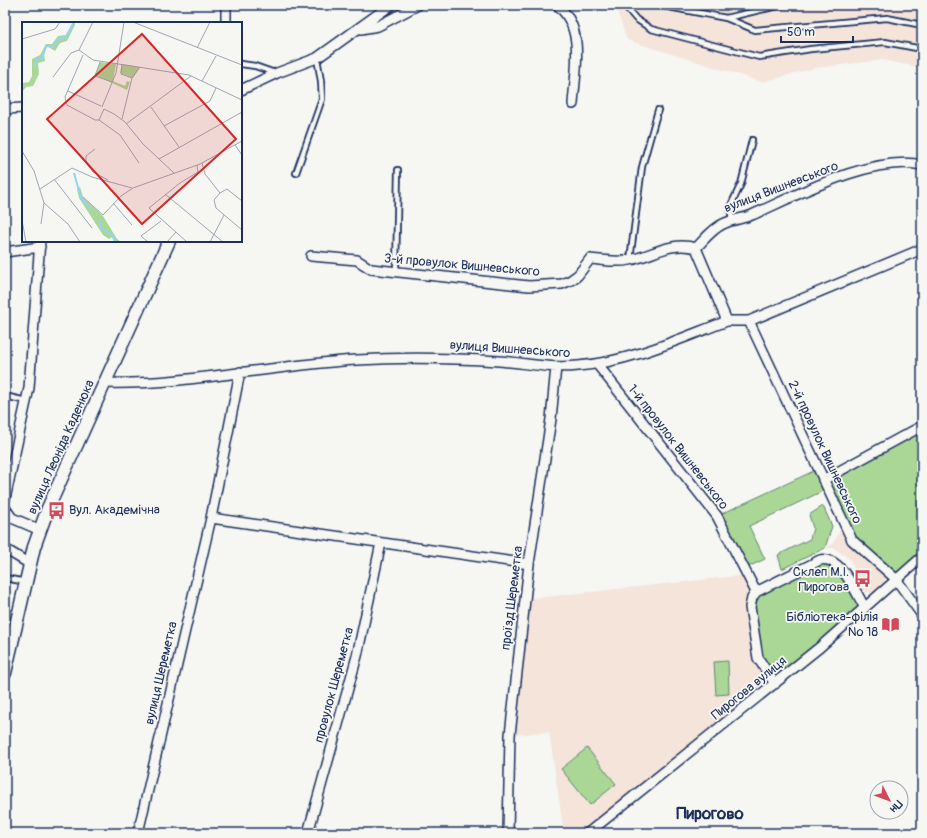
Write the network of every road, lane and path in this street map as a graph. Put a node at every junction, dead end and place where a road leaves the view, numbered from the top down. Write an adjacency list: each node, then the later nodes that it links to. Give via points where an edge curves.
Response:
1 (226, 5): 9 (street)
2 (391, 5): 11 (street)
3 (418, 5): 11 (street, via 378,26)
4 (557, 5): 17 (street, via 569,17 575,36)
5 (624, 5): 12 (lane, via 636,19 652,28 759,57 885,42)
6 (658, 5): 8 (lane)
7 (782, 5): 8 (lane)
8 (726, 18): 10 (lane, via 755,30 887,18)
9 (226, 22)
10 (922, 25)
11 (358, 30): 13 (street)
12 (922, 49)
13 (317, 58): 15 (street); 24 (lane, via 322,98)
14 (242, 64): 15 (lane)
15 (277, 73): 16 (street)
16 (242, 90)
17 (573, 104)
18 (22, 108): 19 (street)
19 (5, 109)
20 (658, 110): 32 (lane, via 642,167)
21 (752, 140): 25 (lane, via 741,184 732,203)
22 (922, 165): 25 (street, вулиця Вишневського, via 910,162 878,165 796,194 750,216)
23 (398, 170): 33 (lane)
24 (296, 173)
25 (731, 222): 28 (street, вулиця Вишневського, via 712,231)
26 (169, 242): 39 (street, вулиця Леоніда Каденюка)
27 (40, 244): 30 (street); 41 (street, via 31,372)
28 (696, 248): 32 (street, 3-й провулок Вишневського, via 674,246); 34 (street)
29 (922, 249): 35 (street)
30 (5, 252)
31 (312, 256): 33 (street, 3-й провулок Вишневського, via 357,260 371,270)
32 (630, 260): 33 (street, 3-й провулок Вишневського, via 610,262 590,259 578,275 562,284 529,286)
33 (396, 271)
34 (727, 321): 35 (street); 36 (street, вулиця Вишневського, via 659,347)
35 (749, 321): 43 (street, 2-й провулок Вишневського)
36 (597, 364): 37 (street, вулиця Вишневського); 56 (street, 1-й провулок Вишневського, via 717,516)
37 (556, 367): 38 (street, вулиця Вишневського, via 503,361 416,357 325,362); 52 (street, проїзд Шереметка, via 551,419)
38 (240, 372): 39 (street, вулиця Вишневського, via 164,382); 46 (street, вулиця Шереметка)
39 (104, 383): 47 (street, вулиця Леоніда Каденюка)
40 (5, 396): 41 (lane)
41 (26, 401): 44 (street)
42 (922, 426): 43 (street)
43 (823, 480): 54 (street, 2-й провулок Вишневського, via 852,540)
44 (5, 494)
45 (5, 508): 47 (street, via 12,518)
46 (210, 518): 48 (street); 61 (street, вулиця Шереметка)
47 (40, 530): 51 (street, вулиця Леоніда Каденюка)
48 (381, 543): 52 (street); 62 (street, провулок Шереметка, via 357,656)
49 (5, 549): 51 (street)
50 (922, 557): 54 (street, Пирогова вулиця)
51 (30, 564): 55 (street, вулиця Леоніда Каденюка)
52 (529, 564): 63 (street, проїзд Шереметка, via 510,735)
53 (5, 578): 55 (lane)
54 (896, 579): 57 (street, Пирогова вулиця); 58 (street, 2-й провулок Вишневського)
55 (26, 582): 59 (street, вулиця Леоніда Каденюка)
56 (756, 592): 57 (street, via 826,559 835,562 842,569); 60 (street, via 750,607 758,658)
57 (865, 608): 60 (street, Пирогова вулиця)
58 (922, 615)
59 (5, 672)
60 (774, 684): 64 (street, Пирогова вулиця)
61 (138, 833)
62 (308, 833)
63 (508, 833)
64 (588, 833)

